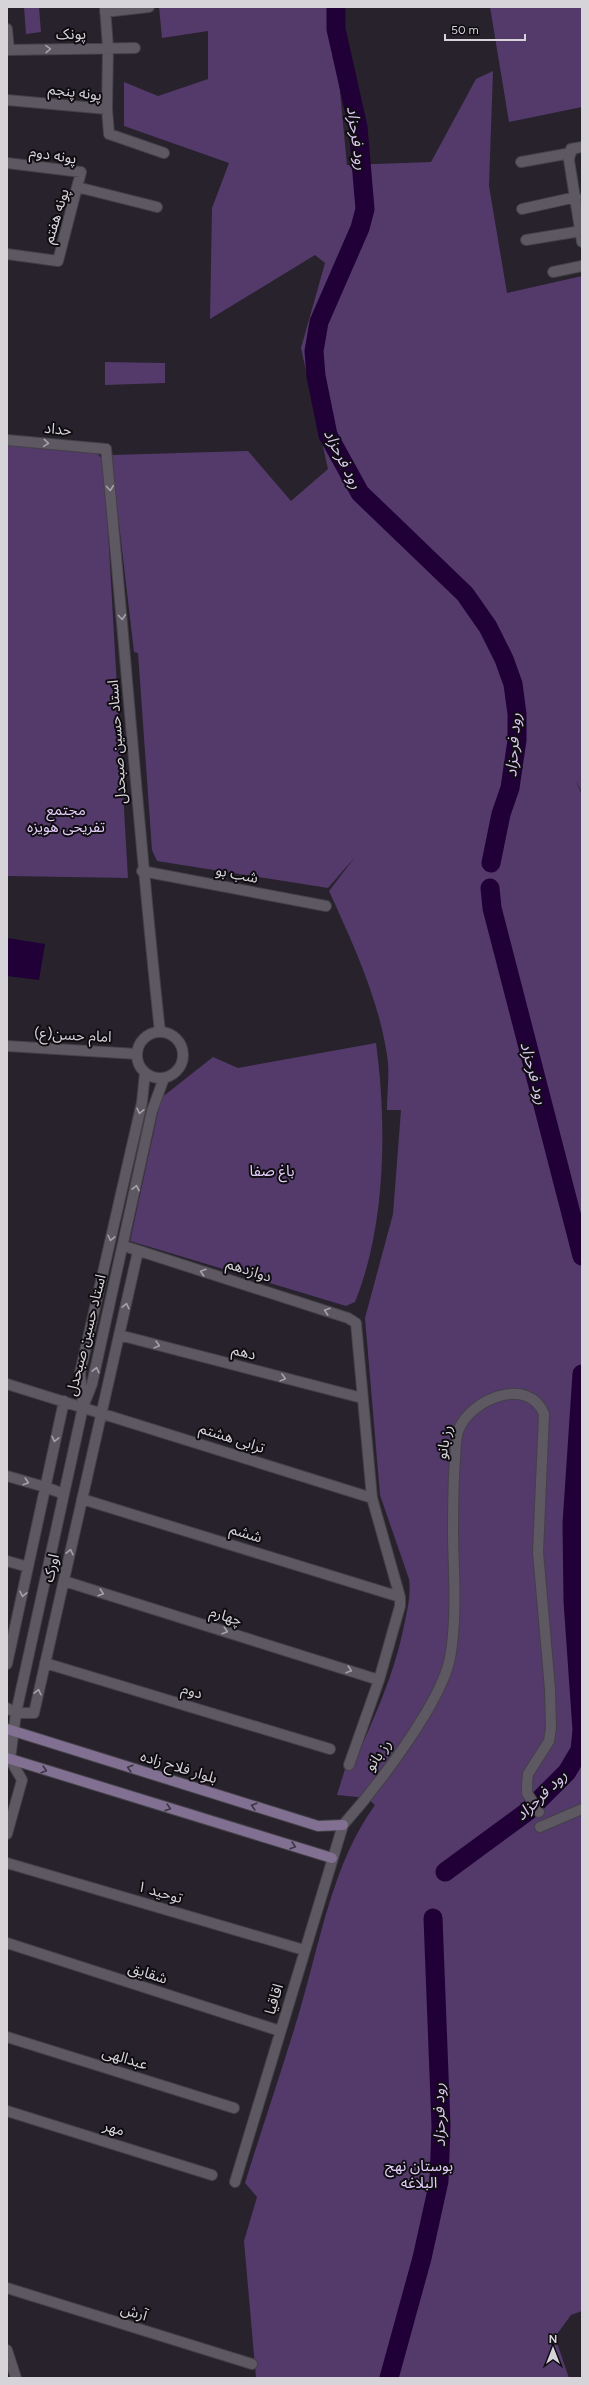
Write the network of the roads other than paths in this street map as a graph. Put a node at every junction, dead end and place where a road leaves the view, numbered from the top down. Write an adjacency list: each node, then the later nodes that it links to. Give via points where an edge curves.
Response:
1 (149, 7): 2 (street)
2 (105, 10): 4 (street)
3 (7, 29): 6 (street)
4 (108, 48): 5 (street, پونک); 6 (street, پونک, one-way to 4); 8 (street)
5 (134, 48)
6 (8, 50)
7 (7, 100): 8 (street, پونه پنجم)
8 (107, 109): 10 (street, پونه پنجم, via 108,130 112,137)
9 (582, 147): 11 (street, via 571,149)
10 (164, 153)
11 (571, 153): 12 (street); 15 (street, via 569,160)
12 (522, 162)
13 (7, 163): 14 (street, پونه دوم, via 81,172)
14 (77, 187): 16 (street, پونه هفتم); 21 (street, پونه هفتم, via 58,261)
15 (578, 191): 17 (street); 18 (street)
16 (157, 208)
17 (522, 209)
18 (581, 229): 19 (street); 20 (street)
19 (526, 240)
20 (582, 242)
21 (7, 254)
22 (582, 266): 23 (street)
23 (552, 272)
24 (7, 440): 25 (street, حداد, one-way to 25)
25 (106, 449): 26 (street, استاد حسین صبحدل, one-way to 26, via 126,657)
26 (142, 871): 27 (street, شب بو); 28 (street, استاد حسین صبحدل)
27 (326, 906)
28 (160, 1032): 30 (street, via 147,1036); 32 (street, via 167,1033 177,1040 183,1057 175,1073)
29 (7, 1046): 30 (street, امام حسن(ع))
30 (137, 1054): 31 (street, via 140,1067)
31 (145, 1072): 32 (street, via 151,1076); 39 (street, استاد حسین صبحدل, one-way to 39, via 142,1102 80,1373)
32 (164, 1078): 33 (street, استاد حسین صبحدل, one-way to 32, via 152,1111)
33 (124, 1246): 34 (street, دوازدهم); 39 (street, استاد حسین صبحدل, one-way to 33, via 92,1384)
34 (138, 1251): 35 (street, اورک, one-way to 34); 37 (street, دوازدهم, one-way to 34, via 356,1323 348,1318)
35 (119, 1335): 37 (street, دهم, one-way to 37); 40 (street, اورک)
36 (7, 1384): 38 (street, ترابی هشتم)
37 (362, 1398): 44 (street)
38 (64, 1401): 39 (street, ترابی هشتم); 42 (street, اورک, one-way to 42)
39 (83, 1407): 40 (street, ترابی هشتم); 43 (street, اورک)
40 (102, 1412): 44 (street, ترابی هشتم); 45 (street, اورک)
41 (7, 1476): 42 (street, one-way to 42)
42 (45, 1487): 43 (street); 47 (street, اورک)
43 (64, 1494): 54 (street, اورک)
44 (372, 1498): 49 (street)
45 (82, 1499): 48 (street, اورک, one-way to 45); 49 (street, ششم)
46 (7, 1561): 47 (street)
47 (28, 1567): 50 (street, اورک, one-way to 50)
48 (64, 1582): 51 (street, اورک); 53 (street, چهارم, one-way to 53)
49 (400, 1597): 53 (street, via 400,1606)
50 (9, 1647): 52 (street, اورک)
51 (45, 1662): 54 (street, اورک, one-way to 51, via 34,1713); 56 (street, دوم)
52 (7, 1664)
53 (380, 1680): 58 (street)
54 (12, 1711): 55 (street, اورک)
55 (11, 1730): 57 (street, اورک); 61 (main road, بلوار فلاح زاده, one-way to 55, via 318,1826)
56 (330, 1749)
57 (8, 1760): 63 (street, via 22,1780); 64 (main road, one-way to 64)
58 (349, 1765)
59 (582, 1809): 62 (street)
60 (539, 1812): 61 (street, رز بانو, via 528,1795 528,1774 549,1741 551,1728 538,1552 544,1414 536,1402 522,1395 513,1394 489,1399 475,1406 464,1417 458,1431 452,1494 454,1619 450,1659 434,1698 411,1735 367,1798)
61 (343, 1825): 64 (street, اقاقیا)
62 (540, 1827)
63 (7, 1834)
64 (332, 1858): 67 (street, اقاقیا)
65 (7, 1862): 67 (street, توحید ۱)
66 (7, 1943): 68 (street, شقایق)
67 (304, 1950): 68 (street, اقاقیا)
68 (280, 2031): 73 (street, اقاقیا)
69 (7, 2037): 70 (street, عبدالهی)
70 (234, 2108)
71 (7, 2111): 72 (street, مهر)
72 (212, 2175)
73 (235, 2182)
74 (7, 2288): 76 (street, آرش)
75 (7, 2350): 77 (street)
76 (252, 2364)
77 (16, 2378)

